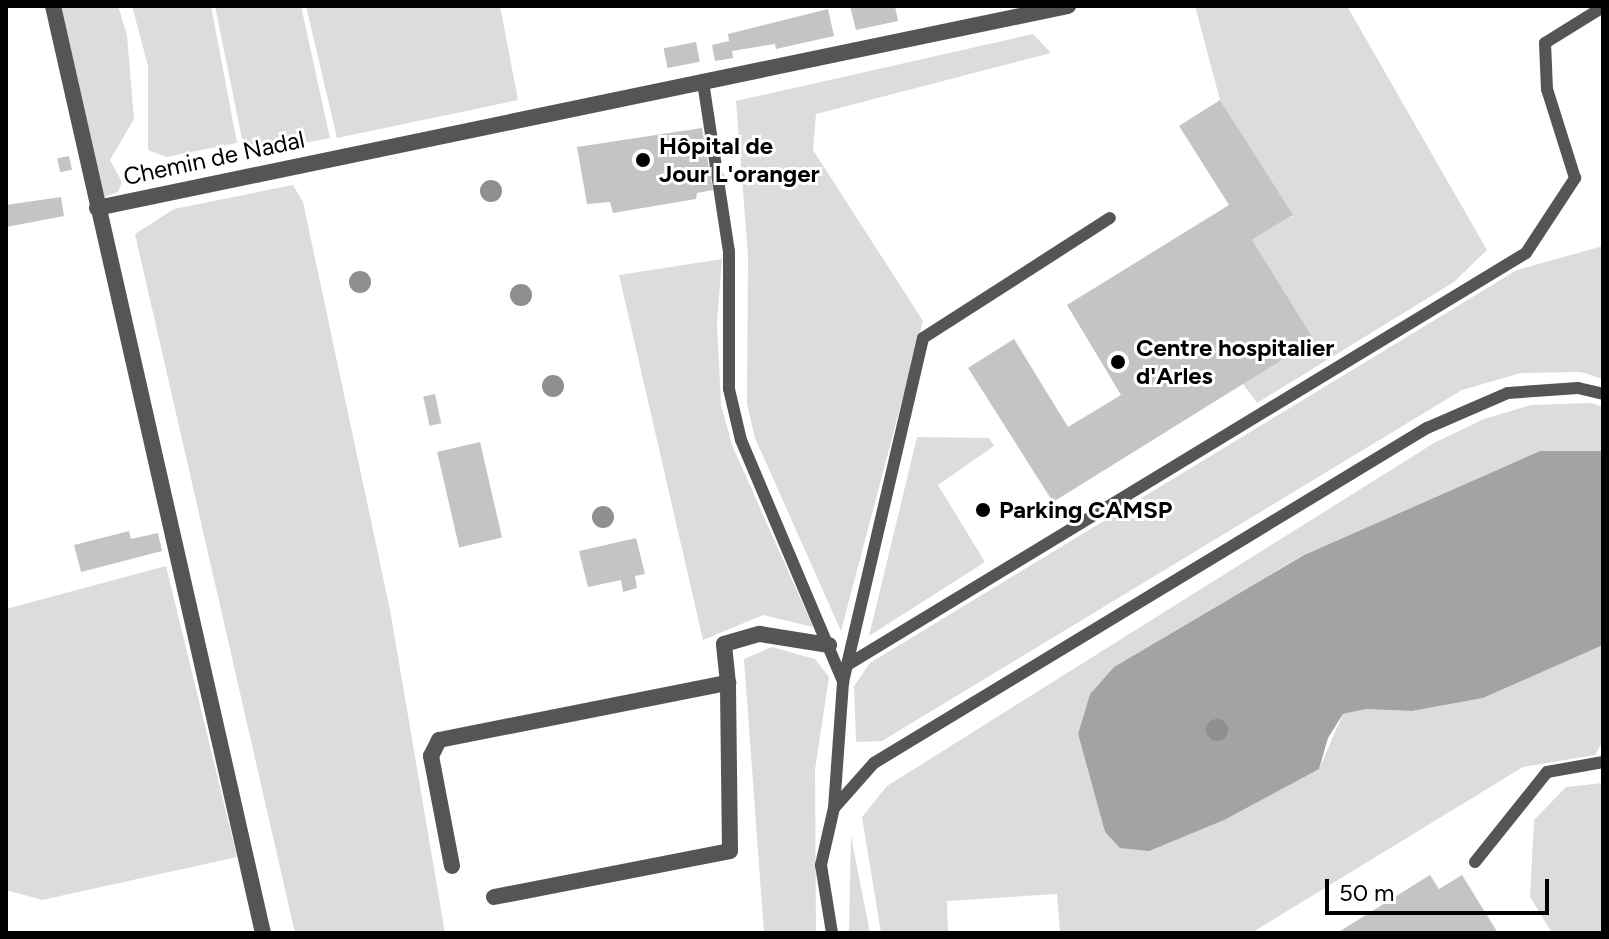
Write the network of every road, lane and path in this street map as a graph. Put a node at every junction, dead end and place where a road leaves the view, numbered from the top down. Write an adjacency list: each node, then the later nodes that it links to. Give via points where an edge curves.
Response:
1 (53, 6): 5 (street)
2 (1068, 6): 4 (street, Chemin de Nadal)
3 (1603, 7): 9 (lane, via 1545,43 1547,89 1575,178 1526,253)
4 (703, 82): 5 (street, Chemin de Nadal); 8 (lane, via 729,251 729,389 741,440)
5 (97, 208): 17 (street, Chemin de Nadal)
6 (1110, 218): 9 (lane, via 923,338)
7 (1603, 394): 13 (lane, via 1578,388 1508,393 1427,428 874,763)
8 (829, 645): 10 (lane); 11 (street, via 760,634 724,644)
9 (847, 665): 10 (lane)
10 (843, 682): 13 (lane)
11 (728, 683): 15 (street, via 439,740 431,756); 16 (street, via 730,851)
12 (1603, 762): 14 (lane, via 1547,772)
13 (834, 808): 18 (lane, via 821,865)
14 (1475, 862)
15 (452, 866)
16 (494, 897)
17 (263, 933)
18 (832, 933)

